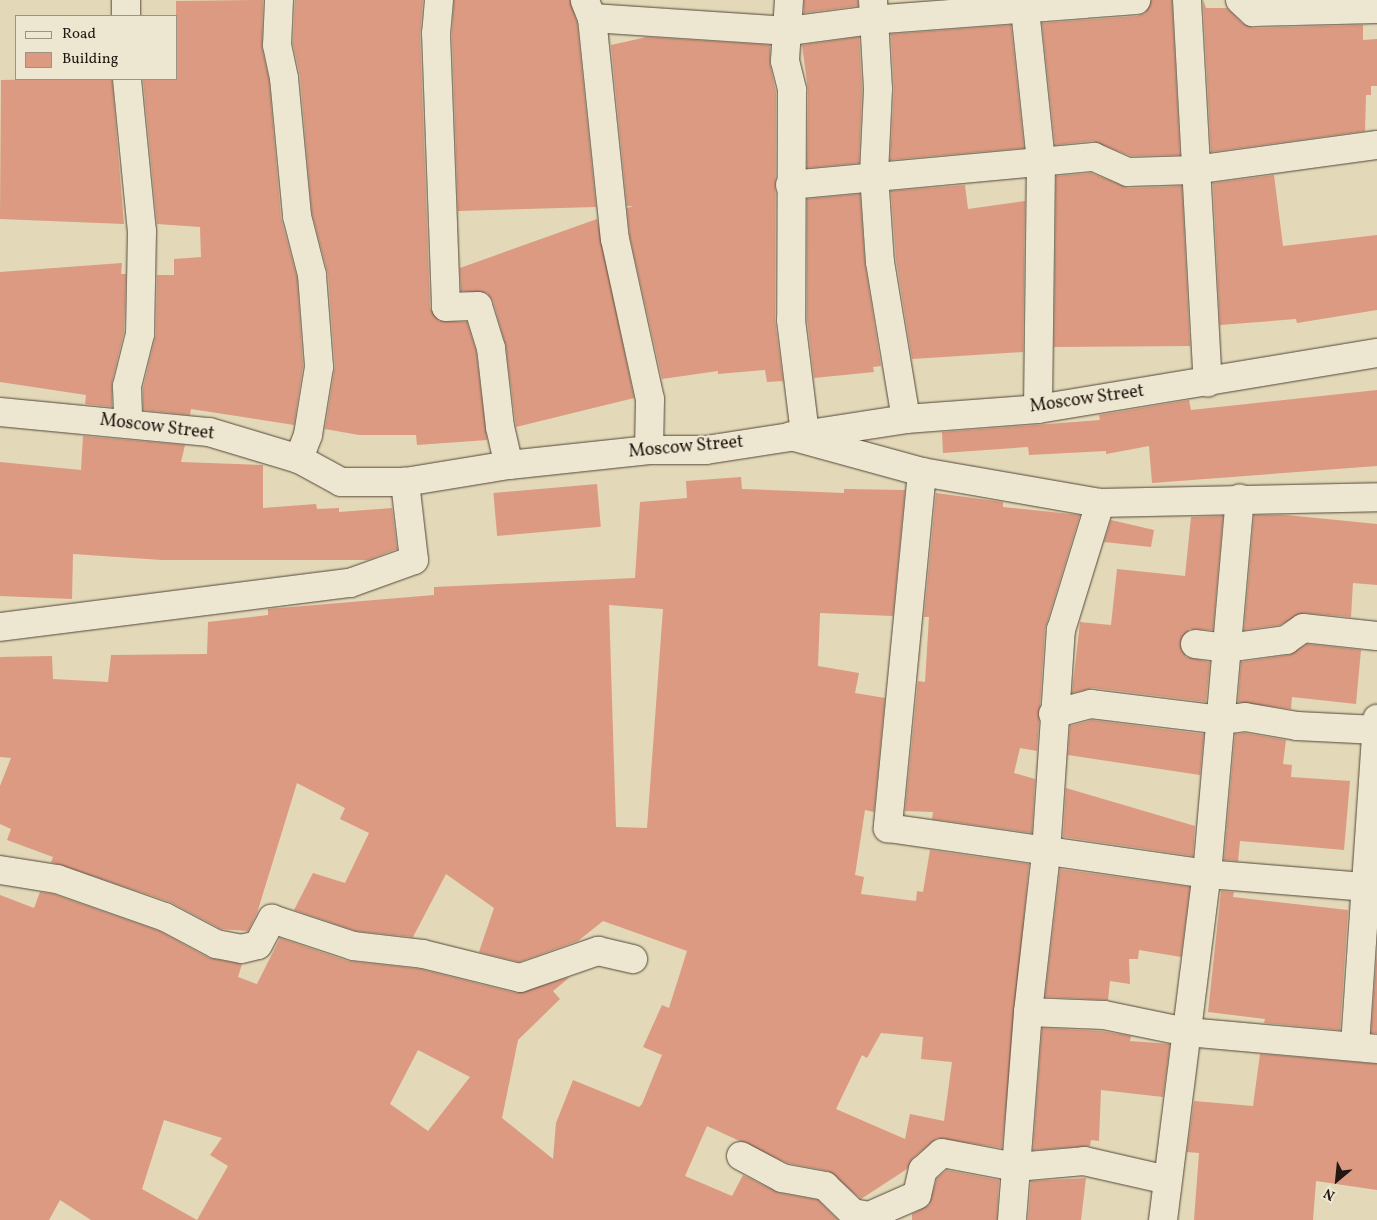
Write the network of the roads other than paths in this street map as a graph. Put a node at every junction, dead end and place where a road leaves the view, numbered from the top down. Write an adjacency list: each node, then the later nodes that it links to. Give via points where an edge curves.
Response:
1 (126, 0): 12 (street)
2 (279, 0): 28 (street, via 277,45 284,78 297,216 312,275 319,367 308,435)
3 (439, 0): 29 (street, via 436,33 446,307 478,306 491,348 500,427)
4 (789, 0): 13 (street)
5 (1136, 0): 8 (street)
6 (1187, 0): 17 (street)
7 (1240, 0): 10 (street, via 1253,12)
8 (1024, 5): 11 (street); 16 (street)
9 (589, 9): 13 (street); 27 (street, via 615,239 650,399)
10 (1377, 9)
11 (872, 10): 13 (street); 18 (street, via 878,89)
12 (126, 15)
13 (789, 31): 19 (street, via 785,61 792,90)
14 (127, 80): 25 (street, via 142,231 140,334 127,386)
15 (1377, 145): 17 (street)
16 (1041, 163): 17 (street, via 1094,157 1128,172); 18 (street); 22 (street)
17 (1194, 170): 21 (street)
18 (874, 175): 19 (street); 24 (street, via 880,262)
19 (790, 185): 26 (street, via 791,320)
20 (1377, 353): 21 (street, Moscow Street)
21 (1208, 382): 22 (street, Moscow Street)
22 (1038, 409): 24 (street, Moscow Street)
23 (0, 412): 25 (street, Moscow Street)
24 (906, 419): 26 (street, Moscow Street)
25 (128, 424): 28 (street, Moscow Street, via 209,432)
26 (798, 435): 27 (street, Moscow Street, via 706,450); 30 (street)
27 (648, 450): 29 (street, Moscow Street)
28 (299, 459): 31 (street, Moscow Street, via 341,482)
29 (509, 465): 31 (street, Moscow Street)
30 (922, 472): 34 (street); 42 (street, via 888,828)
31 (405, 482): 35 (street, via 414,560 350,583)
32 (1377, 497): 33 (street)
33 (1240, 498): 34 (street); 38 (street)
34 (1100, 503): 39 (street, via 1061,630)
35 (0, 628)
36 (1377, 636): 38 (street, via 1303,628 1286,640)
37 (1195, 644): 38 (street)
38 (1227, 648): 40 (street)
39 (1053, 714): 40 (street, via 1091,704); 42 (street)
40 (1221, 720): 41 (street, via 1245,717 1297,726); 44 (street)
41 (1376, 726): 45 (street)
42 (1046, 853): 44 (street); 47 (street)
43 (0, 870): 46 (street, via 57,879 165,917 216,944 241,949 258,945 272,919 352,946 423,954 520,978 598,950)
44 (1207, 874): 45 (street); 48 (street)
45 (1370, 887): 49 (street)
46 (633, 959)
47 (1028, 1012): 48 (street, via 1104,1015); 51 (street)
48 (1187, 1032): 49 (street); 52 (street)
49 (1366, 1047)
50 (741, 1156): 51 (street, via 782,1178 825,1186 853,1213 869,1216 917,1195 923,1170 942,1153)
51 (1016, 1167): 52 (street, via 1084,1161); 53 (street)
52 (1167, 1180): 54 (street)
53 (1012, 1220)
54 (1163, 1220)

